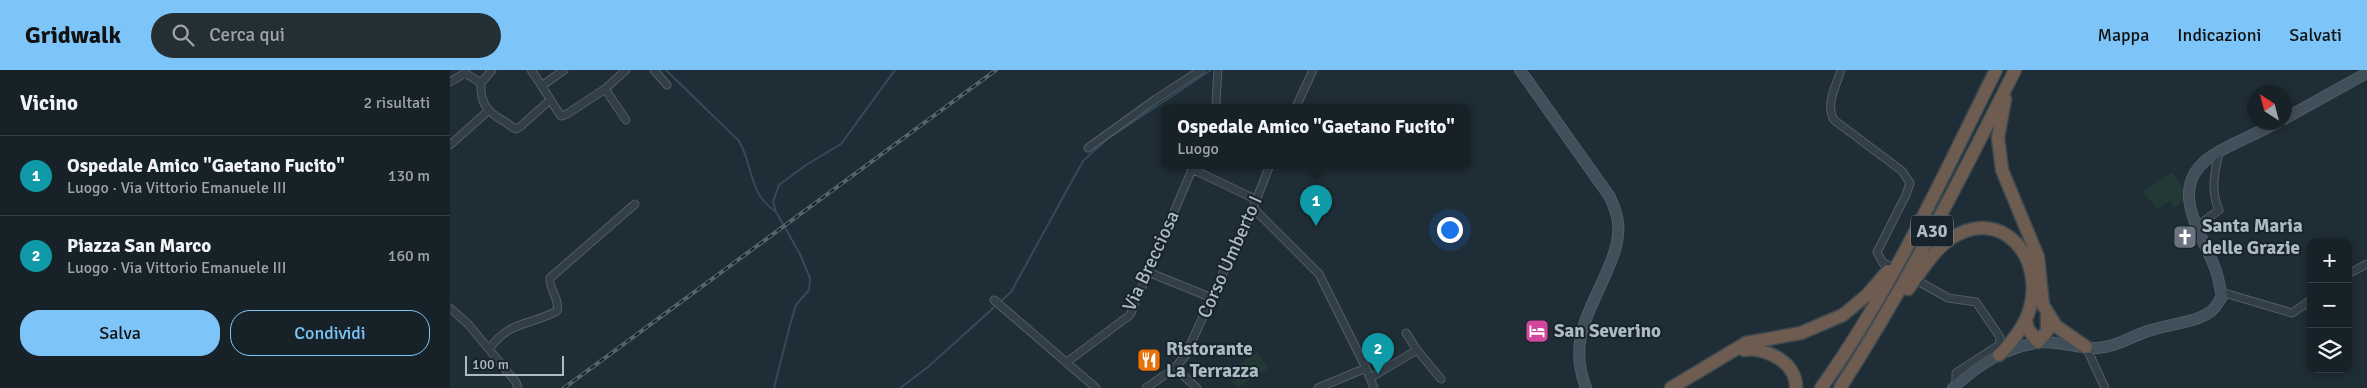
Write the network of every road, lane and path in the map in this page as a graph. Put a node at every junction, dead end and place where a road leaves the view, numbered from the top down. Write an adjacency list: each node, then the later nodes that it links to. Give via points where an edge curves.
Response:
1 (492, 70): 15 (street)
2 (531, 70): 17 (street)
3 (564, 70): 17 (street)
4 (626, 70): 19 (street)
5 (654, 70): 16 (street)
6 (1201, 70): 28 (street)
7 (1313, 70): 22 (street)
8 (1520, 70): 70 (street, via 1610,197 1618,218 1614,255 1578,348 1580,372)
9 (1842, 70): 39 (street, via 1833,94 1830,113 1834,120 1902,171 1910,182 1877,252)
10 (1996, 70): 37 (highway, A30)
11 (2015, 70): 18 (highway, A30)
12 (1218, 73): 21 (street)
13 (2367, 73): 24 (street)
14 (450, 82): 15 (street, via 465,73)
15 (481, 83): 23 (street, via 482,100)
16 (667, 85)
17 (543, 86): 20 (street)
18 (2007, 86): 48 (highway, via 1998,138 2002,170 2038,258 2041,296); 50 (highway, A30)
19 (605, 89): 20 (street, via 561,116); 25 (street)
20 (550, 100): 23 (street, via 516,129)
21 (1217, 104)
22 (1297, 104)
23 (488, 111): 27 (street)
24 (2292, 115)
25 (626, 120)
26 (2262, 130): 29 (street)
27 (450, 145)
28 (1088, 148)
29 (2219, 152): 36 (street, via 2200,166 2189,191); 36 (street, via 2214,185 2219,210)
30 (1192, 169): 40 (street, Via Brecciosa)
31 (1197, 169): 33 (street)
32 (1268, 169): 33 (street, Corso Umberto I)
33 (1255, 199): 35 (street, Corso Umberto I)
34 (635, 204): 54 (street, via 550,278 557,311 499,335)
35 (1253, 208): 44 (street, Corso Umberto I); 60 (street, via 1319,274)
36 (2196, 227): 43 (street, via 2217,271)
37 (1905, 253): 56 (highway, via 1867,295 1843,315 1801,333 1746,344); 73 (highway, A30, via 1849,349)
38 (2367, 264): 41 (street)
39 (1888, 265)
40 (1148, 272): 44 (street); 58 (street, Via Brecciosa, via 1130,314)
41 (2352, 272)
42 (1918, 281): 63 (street, via 1948,298 1976,302 2000,337 1999,345 1956,373)
43 (2221, 292): 46 (street, via 2292,313); 53 (street, via 2222,297 2212,311 2197,318 2109,346)
44 (1212, 298): 59 (street, Corso Umberto I, via 1185,356)
45 (994, 300): 58 (street)
46 (2307, 303)
47 (450, 308): 54 (street)
48 (2047, 315): 52 (highway, via 2047,331); 53 (highway, via 2066,335)
49 (2026, 320): 50 (highway, via 2033,290 2032,271 2026,254 2007,234 1982,229 1958,235 1940,248); 52 (highway, via 2028,329); 57 (highway)
50 (1881, 325): 74 (highway, A30)
51 (1406, 333): 55 (street)
52 (2038, 342): 53 (street); 57 (street)
53 (2086, 348): 75 (street)
54 (488, 349): 64 (street)
55 (1416, 350): 61 (street); 62 (street)
56 (1729, 352): 71 (highway); 72 (highway, via 1755,348 1768,352 1788,367)
57 (1999, 355): 63 (street, via 1975,369)
58 (1067, 362): 65 (street)
59 (1176, 368): 66 (street, Corso Umberto I); 67 (street)
60 (1366, 368): 61 (street); 68 (street)
61 (1370, 378): 69 (street)
62 (1441, 379)
63 (1955, 387)
64 (518, 388)
65 (1096, 388)
66 (1146, 388)
67 (1197, 388)
68 (1318, 388)
69 (1374, 388)
70 (1586, 388)
71 (1671, 388)
72 (1796, 388)
73 (1821, 388)
74 (1840, 388)
75 (2105, 388)

